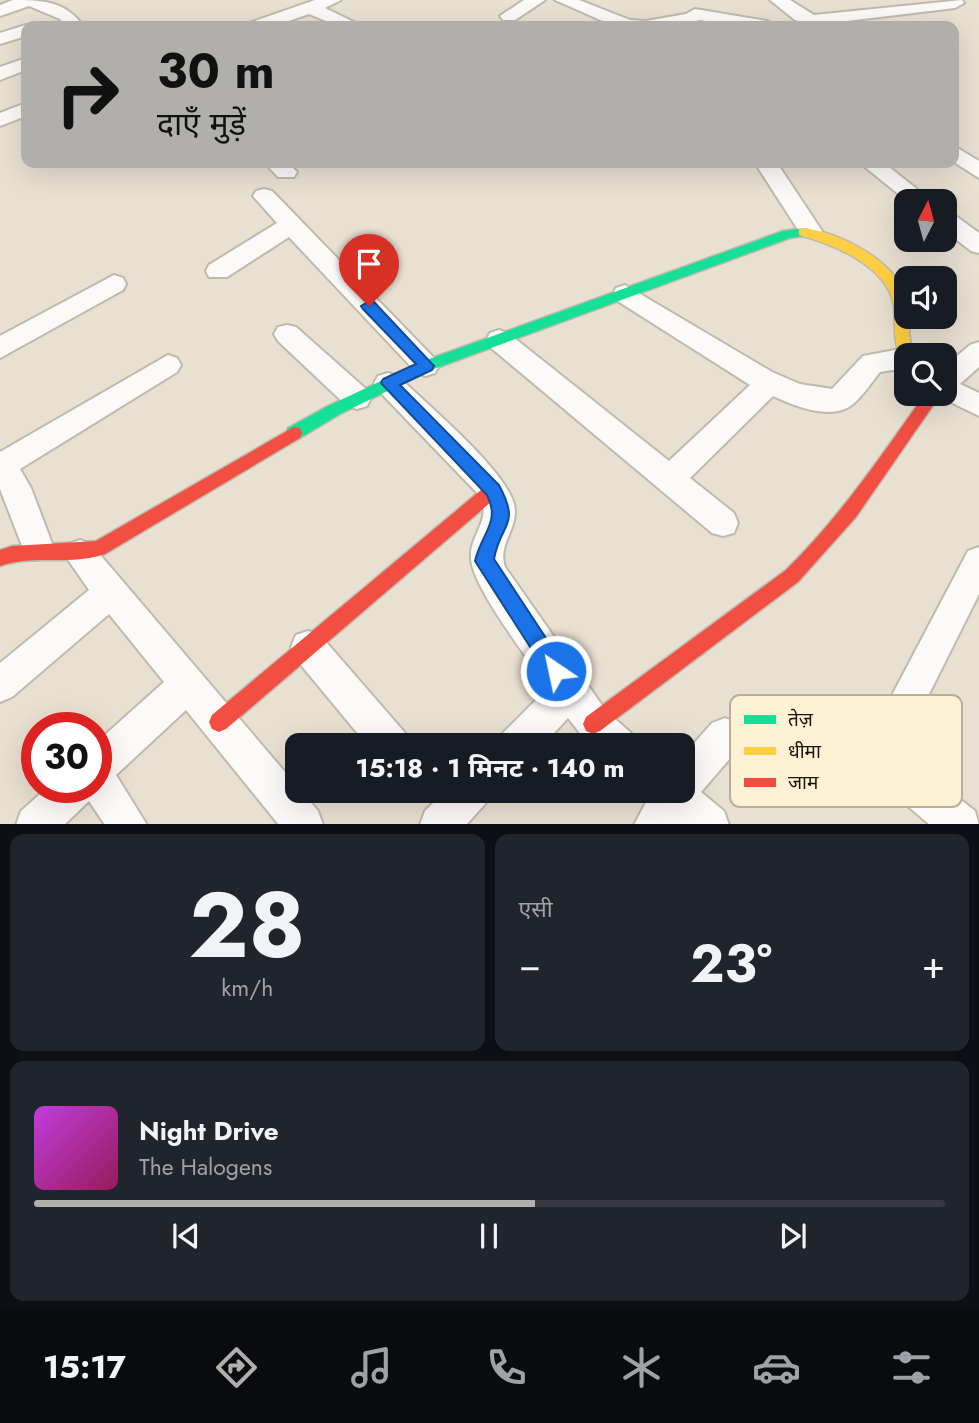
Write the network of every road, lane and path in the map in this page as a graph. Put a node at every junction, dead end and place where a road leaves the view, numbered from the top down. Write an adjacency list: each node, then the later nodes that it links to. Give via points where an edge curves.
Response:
1 (332, 0): 6 (street)
2 (536, 0): 9 (street)
3 (564, 0): 10 (street)
4 (779, 0): 5 (street, via 813,20)
5 (955, 3)
6 (312, 9): 12 (street); 13 (street)
7 (0, 11): 11 (street, via 29,0)
8 (695, 15): 16 (street); 17 (street)
9 (509, 16)
10 (610, 19): 14 (street); 15 (street)
11 (70, 21)
12 (274, 21)
13 (341, 21)
14 (602, 21)
15 (617, 21)
16 (663, 21)
17 (734, 21)
18 (21, 32): 19 (street)
19 (0, 39)
20 (21, 66): 21 (street)
21 (0, 74)
22 (21, 110): 23 (street)
23 (0, 120)
24 (959, 156): 27 (street)
25 (770, 168): 32 (street)
26 (878, 168): 28 (street)
27 (979, 171)
28 (905, 189)
29 (264, 196): 30 (street)
30 (292, 225): 34 (street); 44 (street)
31 (957, 228): 33 (street)
32 (810, 232): 36 (street, via 788,234); 39 (street, via 838,240 888,281 900,303)
33 (979, 245)
34 (218, 271)
35 (114, 284): 40 (street)
36 (625, 294): 38 (street); 47 (street)
37 (287, 334): 49 (street)
38 (499, 340): 44 (street); 53 (street)
39 (901, 343)
40 (0, 348)
41 (979, 352): 45 (street)
42 (894, 359): 47 (street, via 872,363 846,393 830,402 817,402)
43 (168, 365): 52 (street)
44 (426, 366): 46 (street)
45 (957, 371)
46 (388, 383): 49 (street); 54 (street)
47 (769, 383): 53 (street)
48 (957, 394): 50 (street)
49 (358, 398): 57 (street, via 99,548)
50 (979, 405)
51 (924, 406): 67 (street, via 821,549 792,576)
52 (1, 466): 56 (street, via 16,488)
53 (670, 479): 55 (street)
54 (493, 490): 61 (street); 64 (street, via 502,506 502,518 484,561)
55 (723, 523)
56 (37, 546): 57 (street); 58 (street)
57 (80, 554): 60 (street)
58 (0, 558)
59 (979, 561): 65 (street)
60 (111, 592): 62 (street); 63 (street)
61 (308, 646): 66 (street); 68 (street)
62 (188, 684): 66 (street); 72 (street)
63 (0, 685)
64 (570, 690): 67 (street); 69 (street)
65 (910, 695)
66 (219, 722): 81 (street)
67 (593, 724): 70 (street)
68 (381, 733)
69 (529, 733)
70 (603, 733)
71 (725, 736): 73 (street)
72 (112, 753)
73 (695, 771)
74 (112, 802): 80 (street)
75 (58, 803): 79 (street)
76 (460, 803): 82 (street)
77 (680, 803): 83 (street)
78 (940, 807): 84 (street)
79 (35, 824)
80 (128, 824)
81 (304, 824)
82 (439, 824)
83 (710, 824)
84 (961, 824)

